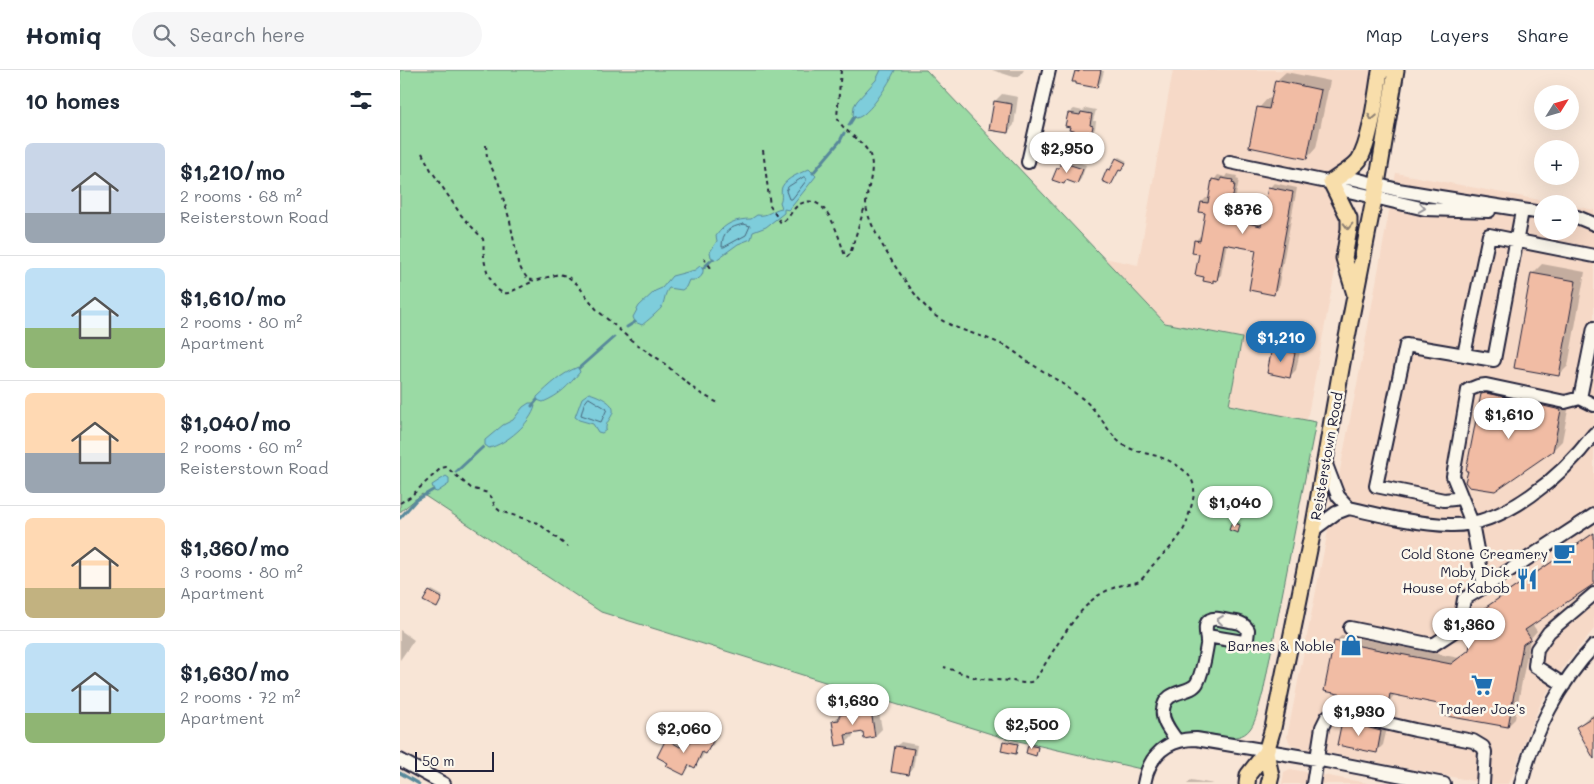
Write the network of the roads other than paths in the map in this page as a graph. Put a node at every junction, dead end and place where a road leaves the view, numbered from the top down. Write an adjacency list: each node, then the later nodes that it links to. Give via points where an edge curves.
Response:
1 (1049, 70): 4 (street)
2 (1383, 70): 6 (main road, one-way to 6, via 1368,138 1359,159)
3 (1396, 70): 7 (main road, Reisterstown Road)
4 (1028, 162)
5 (1230, 162): 6 (street)
6 (1331, 182): 7 (street, via 1344,178); 14 (main road, one-way to 14, via 1349,218 1344,258)
7 (1376, 190): 8 (street, via 1398,190); 14 (main road, Reisterstown Road)
8 (1522, 211): 9 (street); 12 (street)
9 (1534, 212)
10 (1579, 218): 11 (street)
11 (1594, 224)
12 (1516, 240): 13 (street); 16 (street, via 1489,235); 16 (street, via 1494,360)
13 (1594, 256)
14 (1356, 296): 20 (main road, Reisterstown Road)
15 (1594, 328): 17 (street)
16 (1464, 355): 21 (street, via 1406,345 1376,486 1444,500)
17 (1580, 398): 18 (street); 21 (street, via 1565,402 1486,385 1468,390 1453,470)
18 (1594, 405)
19 (1594, 434): 24 (street, via 1570,462 1540,487 1500,514)
20 (1325, 462): 22 (street, via 1338,496); 25 (main road, Reisterstown Road)
21 (1461, 497): 24 (street)
22 (1350, 508): 24 (street, via 1434,524); 25 (street, via 1336,513)
23 (1594, 515): 26 (street)
24 (1472, 523): 26 (street)
25 (1313, 530): 33 (main road, Reisterstown Road)
26 (1484, 587): 28 (street, via 1464,599 1458,628 1433,645)
27 (1594, 594): 31 (street, via 1549,632 1537,648 1535,666)
28 (1350, 628)
29 (1207, 636): 29 (street, one-way to 29, via 1243,642 1247,639 1248,630 1241,623 1214,618 1206,624); 32 (street, via 1204,662 1196,684 1175,693 1164,704 1163,717)
30 (1594, 646): 31 (street)
31 (1564, 685): 43 (street, via 1540,730)
32 (1177, 741): 33 (street, via 1196,739); 37 (street, via 1156,756)
33 (1266, 752): 34 (street); 38 (main road, Reisterstown Road, via 1248,775); 39 (main road, Reisterstown Road)
34 (1316, 759): 40 (street); 41 (street); 42 (street, via 1324,721 1332,713 1342,713 1473,741 1485,752)
35 (400, 760): 36 (street)
36 (444, 784)
37 (1144, 784)
38 (1247, 784)
39 (1269, 784)
40 (1313, 784)
41 (1444, 784)
42 (1484, 784)
43 (1521, 784)

